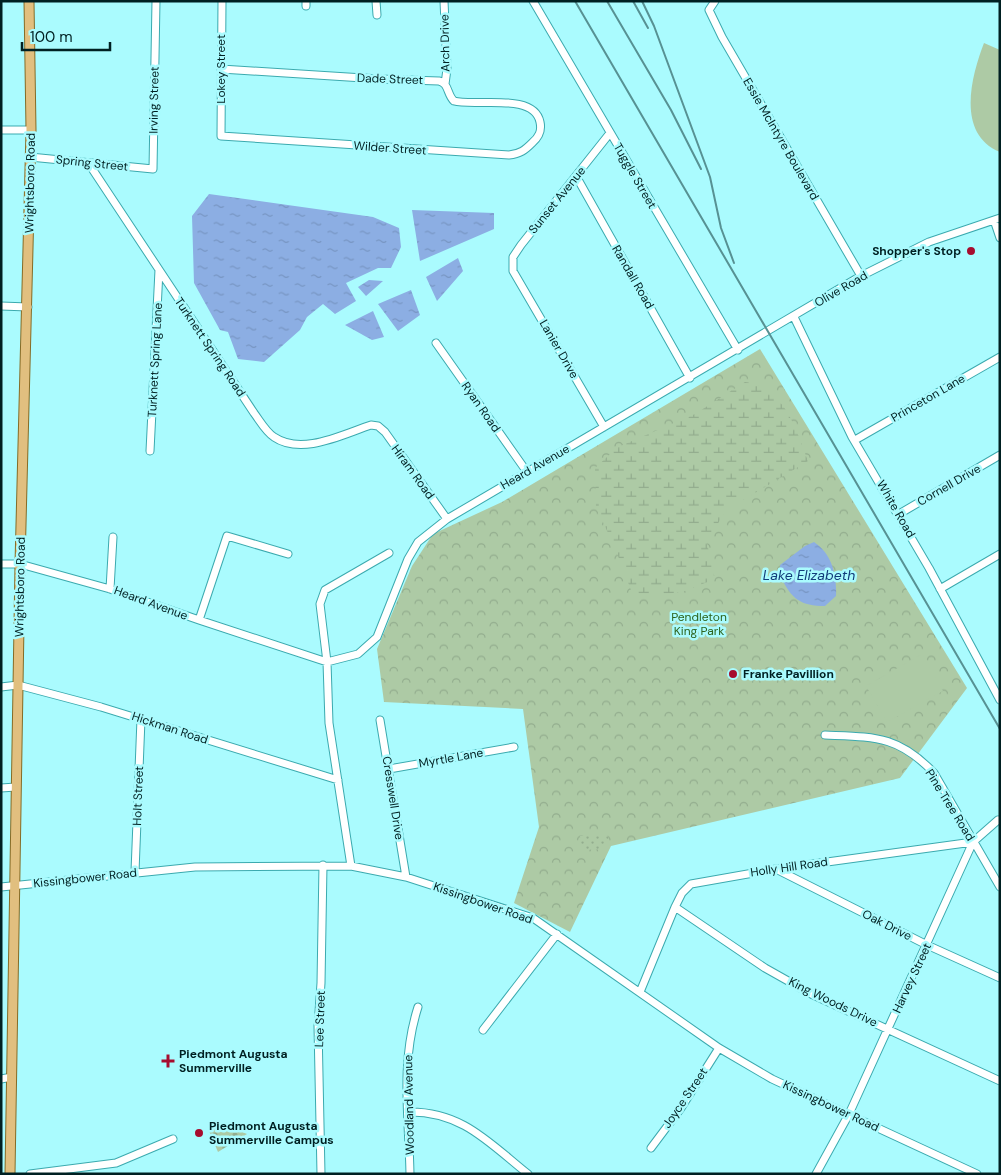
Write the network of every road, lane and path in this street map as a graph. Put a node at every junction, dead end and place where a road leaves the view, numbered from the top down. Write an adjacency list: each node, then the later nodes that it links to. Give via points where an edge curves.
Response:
1 (29, 1): 12 (main road, Wrightsboro Road)
2 (156, 1): 17 (street, Irving Street)
3 (222, 1): 9 (street, Lokey Street)
4 (376, 1): 8 (street)
5 (444, 1): 10 (street, Arch Drive)
6 (533, 1): 13 (street, Tuggle Street)
7 (715, 1): 23 (street, Essie McIntyre Boulevard, via 709,10 722,37)
8 (377, 15)
9 (221, 69): 10 (street, Dade Street, via 434,80); 14 (street, Lokey Street)
10 (445, 84): 14 (street, Wilder Street, via 454,100 502,102 533,110 541,128 537,139 522,153 509,155)
11 (1, 130): 12 (street)
12 (31, 130): 15 (main road, Wrightsboro Road)
13 (610, 133): 18 (street, Sunset Avenue); 28 (street, Tuggle Street)
14 (221, 136)
15 (30, 157): 16 (street, Spring Street); 25 (main road, Wrightsboro Road)
16 (89, 164): 17 (street, Spring Street); 21 (street, Turknett Spring Road)
17 (153, 169)
18 (576, 176): 22 (street, Sunset Avenue, via 521,245 513,258); 30 (street, Randall Road)
19 (997, 219): 20 (street); 23 (street, Olive Road, via 929,242)
20 (1000, 238)
21 (159, 270): 31 (street, Turknett Spring Road, via 254,413 274,437 290,444 309,444 371,425); 34 (street, Turknett Spring Lane)
22 (513, 271): 32 (street, Lanier Drive)
23 (861, 276): 26 (street, Olive Road)
24 (1, 306): 25 (street)
25 (28, 307): 44 (main road, Wrightsboro Road)
26 (794, 317): 28 (street, Heard Avenue); 33 (street, White Road)
27 (436, 343): 36 (street, Ryan Road)
28 (738, 350): 30 (street, Heard Avenue)
29 (1000, 357): 33 (street, Princeton Lane)
30 (690, 378): 32 (street, Heard Avenue)
31 (378, 426): 38 (street, Hiram Road)
32 (604, 427): 36 (street, Heard Avenue)
33 (855, 440): 37 (street, White Road)
34 (150, 451)
35 (1000, 455): 37 (street, Cornell Drive)
36 (527, 472): 38 (street, Heard Avenue)
37 (899, 514): 45 (street, White Road)
38 (447, 519): 48 (street, Heard Avenue, via 418,542 413,550 377,637 358,654)
39 (113, 537): 46 (street)
40 (389, 553): 48 (street, via 325,590 321,596)
41 (288, 554): 47 (street, via 227,536)
42 (1000, 554): 45 (street)
43 (1, 564): 44 (street, Heard Avenue)
44 (20, 564): 46 (street, Heard Avenue); 49 (main road, Wrightsboro Road)
45 (940, 588): 51 (street, White Road)
46 (110, 589): 47 (street, Heard Avenue)
47 (199, 620): 48 (street, Heard Avenue)
48 (327, 662): 57 (street, via 329,724)
49 (18, 685): 50 (street, Hickman Road); 52 (street, Hickman Road); 58 (main road, Wrightsboro Road)
50 (1, 687)
51 (1000, 700)
52 (141, 719): 57 (street, Hickman Road); 65 (street, Holt Street)
53 (380, 720): 56 (street, Cresswell Drive)
54 (825, 735): 61 (street, Pine Tree Road, via 874,737 893,742 911,752 934,773)
55 (514, 747): 56 (street, Myrtle Lane)
56 (389, 769): 66 (street, Cresswell Drive)
57 (338, 780): 63 (street)
58 (16, 787): 59 (street); 67 (main road, Wrightsboro Road)
59 (1, 788)
60 (998, 820): 61 (street)
61 (973, 842): 64 (street, Holly Hill Road); 69 (street, Pine Tree Road); 72 (street, Harvey Street)
62 (323, 865): 63 (street, Kissingbower Road); 65 (street, Kissingbower Road, via 195,866); 88 (street, Lee Street, via 318,1026)
63 (351, 866): 66 (street, Kissingbower Road)
64 (776, 869): 70 (street, Holly Hill Road, via 691,884); 72 (street, Oak Drive)
65 (134, 872): 67 (street, Kissingbower Road)
66 (406, 877): 71 (street, Kissingbower Road, via 533,918)
67 (15, 886): 68 (street, Kissingbower Road); 79 (main road, Wrightsboro Road)
68 (1, 887)
69 (1000, 887)
70 (675, 907): 74 (street, Holly Hill Road); 77 (street, King Woods Drive, via 765,968 813,995)
71 (557, 934): 74 (street, Kissingbower Road); 76 (street)
72 (928, 945): 73 (street, Oak Drive); 77 (street, Harvey Street)
73 (1000, 978)
74 (640, 992): 78 (street, Kissingbower Road)
75 (418, 1007): 82 (street, Woodland Avenue, via 406,1066)
76 (483, 1030)
77 (889, 1030): 81 (street, King Woods Drive); 83 (street, Harvey Street)
78 (719, 1048): 83 (street, Kissingbower Road, via 772,1078); 85 (street, Joyce Street)
79 (12, 1077): 80 (street); 86 (main road, Wrightsboro Road)
80 (1, 1079)
81 (1000, 1081)
82 (408, 1112): 89 (street, Woodland Avenue); 90 (street, via 439,1114 456,1120)
83 (849, 1114): 91 (street, Harvey Street); 92 (street, Kissingbower Road)
84 (173, 1139): 87 (street, via 116,1163)
85 (651, 1148)
86 (10, 1174)
87 (30, 1174)
88 (321, 1174)
89 (410, 1174)
90 (528, 1174)
91 (816, 1174)
92 (977, 1174)

